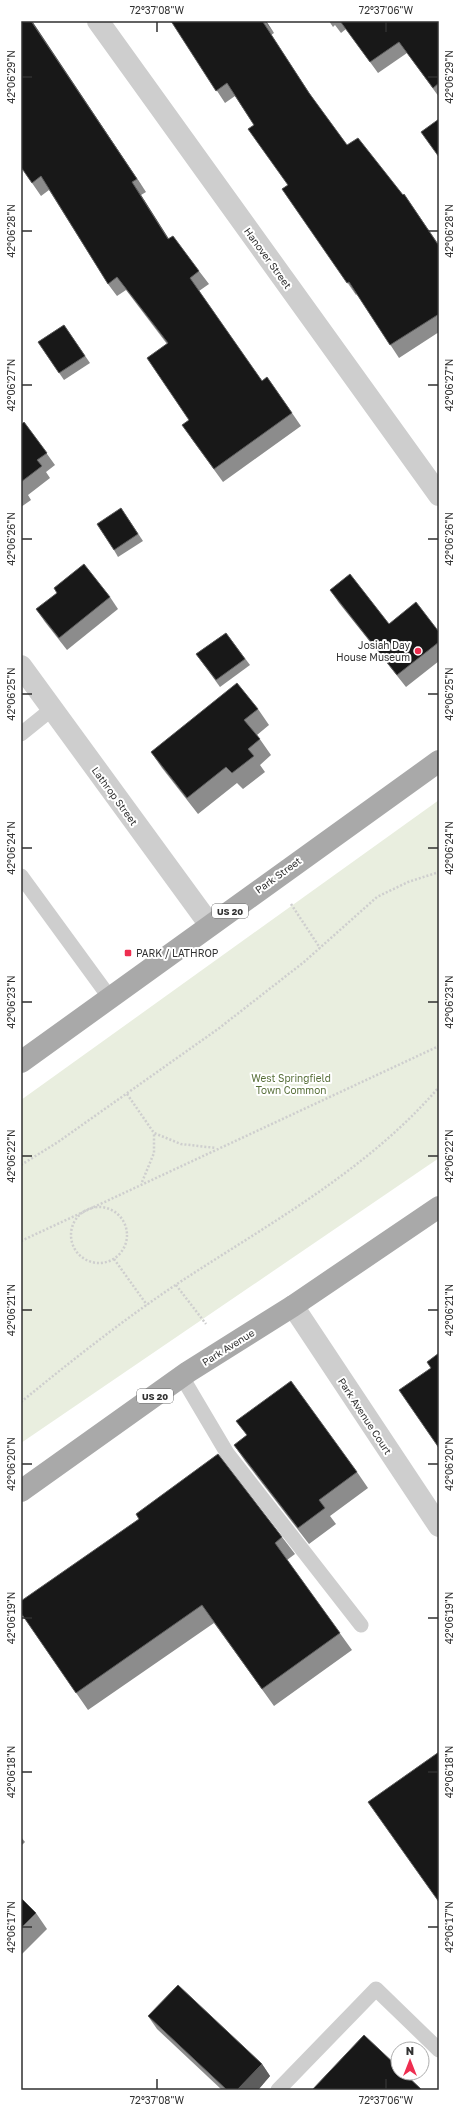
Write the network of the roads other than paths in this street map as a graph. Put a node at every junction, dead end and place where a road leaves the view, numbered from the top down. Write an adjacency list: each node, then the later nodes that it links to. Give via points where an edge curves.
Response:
1 (98, 21): 2 (street, Hanover Street)
2 (439, 495)
3 (21, 666): 4 (street, Lathrop Street)
4 (52, 709): 5 (lane); 8 (street, Lathrop Street)
5 (21, 734)
6 (439, 761): 8 (main road, Park Street / US 20)
7 (21, 876): 9 (lane)
8 (210, 925): 9 (main road, Park Street / US 20)
9 (110, 998): 10 (main road, Park Street / US 20)
10 (21, 1062)
11 (439, 1207): 12 (main road, Park Avenue / US 20)
12 (293, 1306): 13 (main road, Park Avenue / US 20); 15 (street, Park Avenue Court)
13 (182, 1377): 14 (main road, Park Avenue / US 20); 16 (lane, via 227,1453)
14 (21, 1491)
15 (439, 1526)
16 (361, 1625)
17 (439, 2050): 18 (lane, via 376,1989)
18 (278, 2090)

